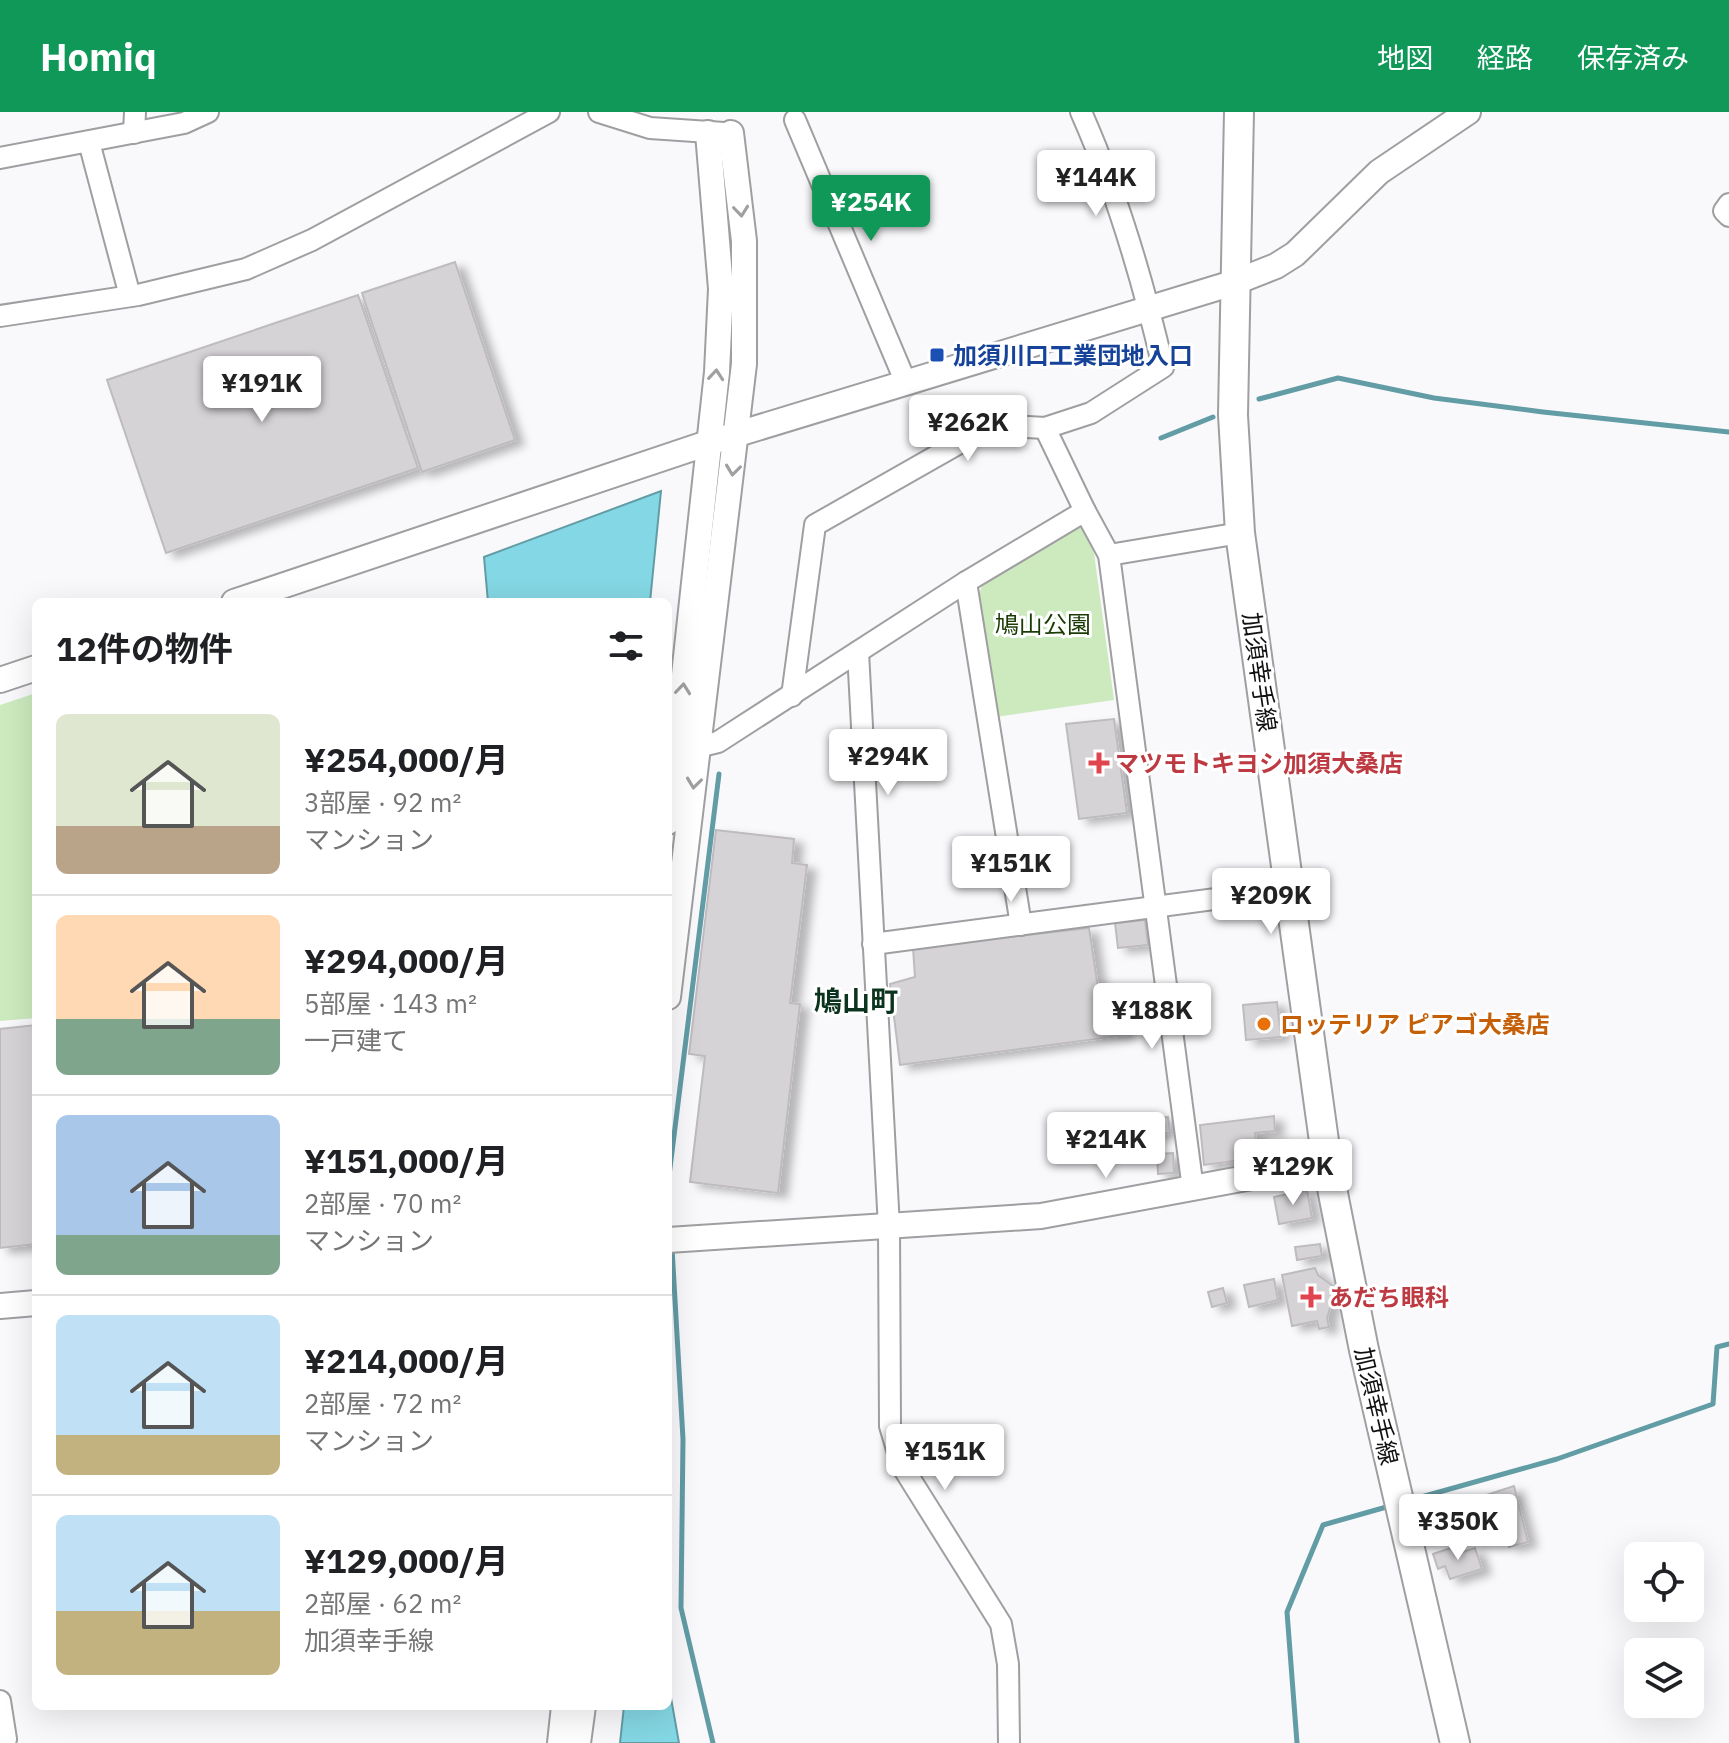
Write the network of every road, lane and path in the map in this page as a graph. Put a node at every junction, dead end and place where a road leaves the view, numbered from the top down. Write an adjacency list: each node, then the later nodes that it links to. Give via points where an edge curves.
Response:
1 (135, 112): 9 (street)
2 (208, 112): 9 (street, via 184,123)
3 (549, 112): 16 (street, via 312,240 246,269)
4 (599, 112): 10 (street, via 650,128)
5 (1081, 112): 17 (street)
6 (1239, 112): 15 (main road, 加須幸手線)
7 (1468, 112): 15 (street, via 1389,164 1295,254)
8 (795, 120): 19 (street)
9 (134, 133): 11 (street)
10 (720, 133): 21 (street, one-way to 21, via 743,226 747,297); 22 (street, one-way to 10, via 721,289)
11 (89, 142): 12 (street); 16 (street)
12 (0, 158)
13 (1729, 204): 14 (street, via 1724,211)
14 (1729, 216)
15 (1233, 283): 17 (street); 24 (main road, 加須幸手線)
16 (130, 296): 18 (street)
17 (1149, 309): 19 (street); 20 (street, via 1163,367 1091,413)
18 (0, 316)
19 (906, 383): 21 (street)
20 (1045, 428): 23 (street); 31 (street, via 991,425 815,525)
21 (737, 435): 22 (street); 32 (street, one-way to 32)
22 (708, 443): 27 (street); 32 (street, one-way to 22)
23 (1085, 511): 25 (street); 26 (street)
24 (1240, 533): 25 (street); 34 (main road, 加須幸手線)
25 (1109, 555): 35 (street)
26 (966, 582): 28 (street); 36 (street)
27 (246, 598)
28 (858, 652): 31 (street); 37 (street)
29 (32, 669): 30 (street)
30 (0, 680)
31 (792, 696): 32 (street, via 718,742)
32 (688, 750): 33 (street); 38 (street, one-way to 38)
33 (672, 808)
34 (1291, 889): 35 (street); 39 (main road, 加須幸手線)
35 (1154, 907): 36 (street); 40 (street)
36 (1021, 925): 37 (street)
37 (873, 944): 41 (street)
38 (672, 948)
39 (1327, 1163): 40 (street); 52 (main road, 加須幸手線, via 1364,1350)
40 (1193, 1189): 41 (street, via 1041,1216)
41 (889, 1227): 42 (street); 51 (street, via 890,1426 902,1466 1001,1624 1008,1664)
42 (672, 1240)
43 (32, 1303): 44 (street)
44 (0, 1306)
45 (0, 1701): 48 (street, via 6,1739)
46 (564, 1710): 49 (street)
47 (582, 1710): 50 (street)
48 (0, 1739)
49 (560, 1743)
50 (578, 1743)
51 (1009, 1743)
52 (1455, 1743)

